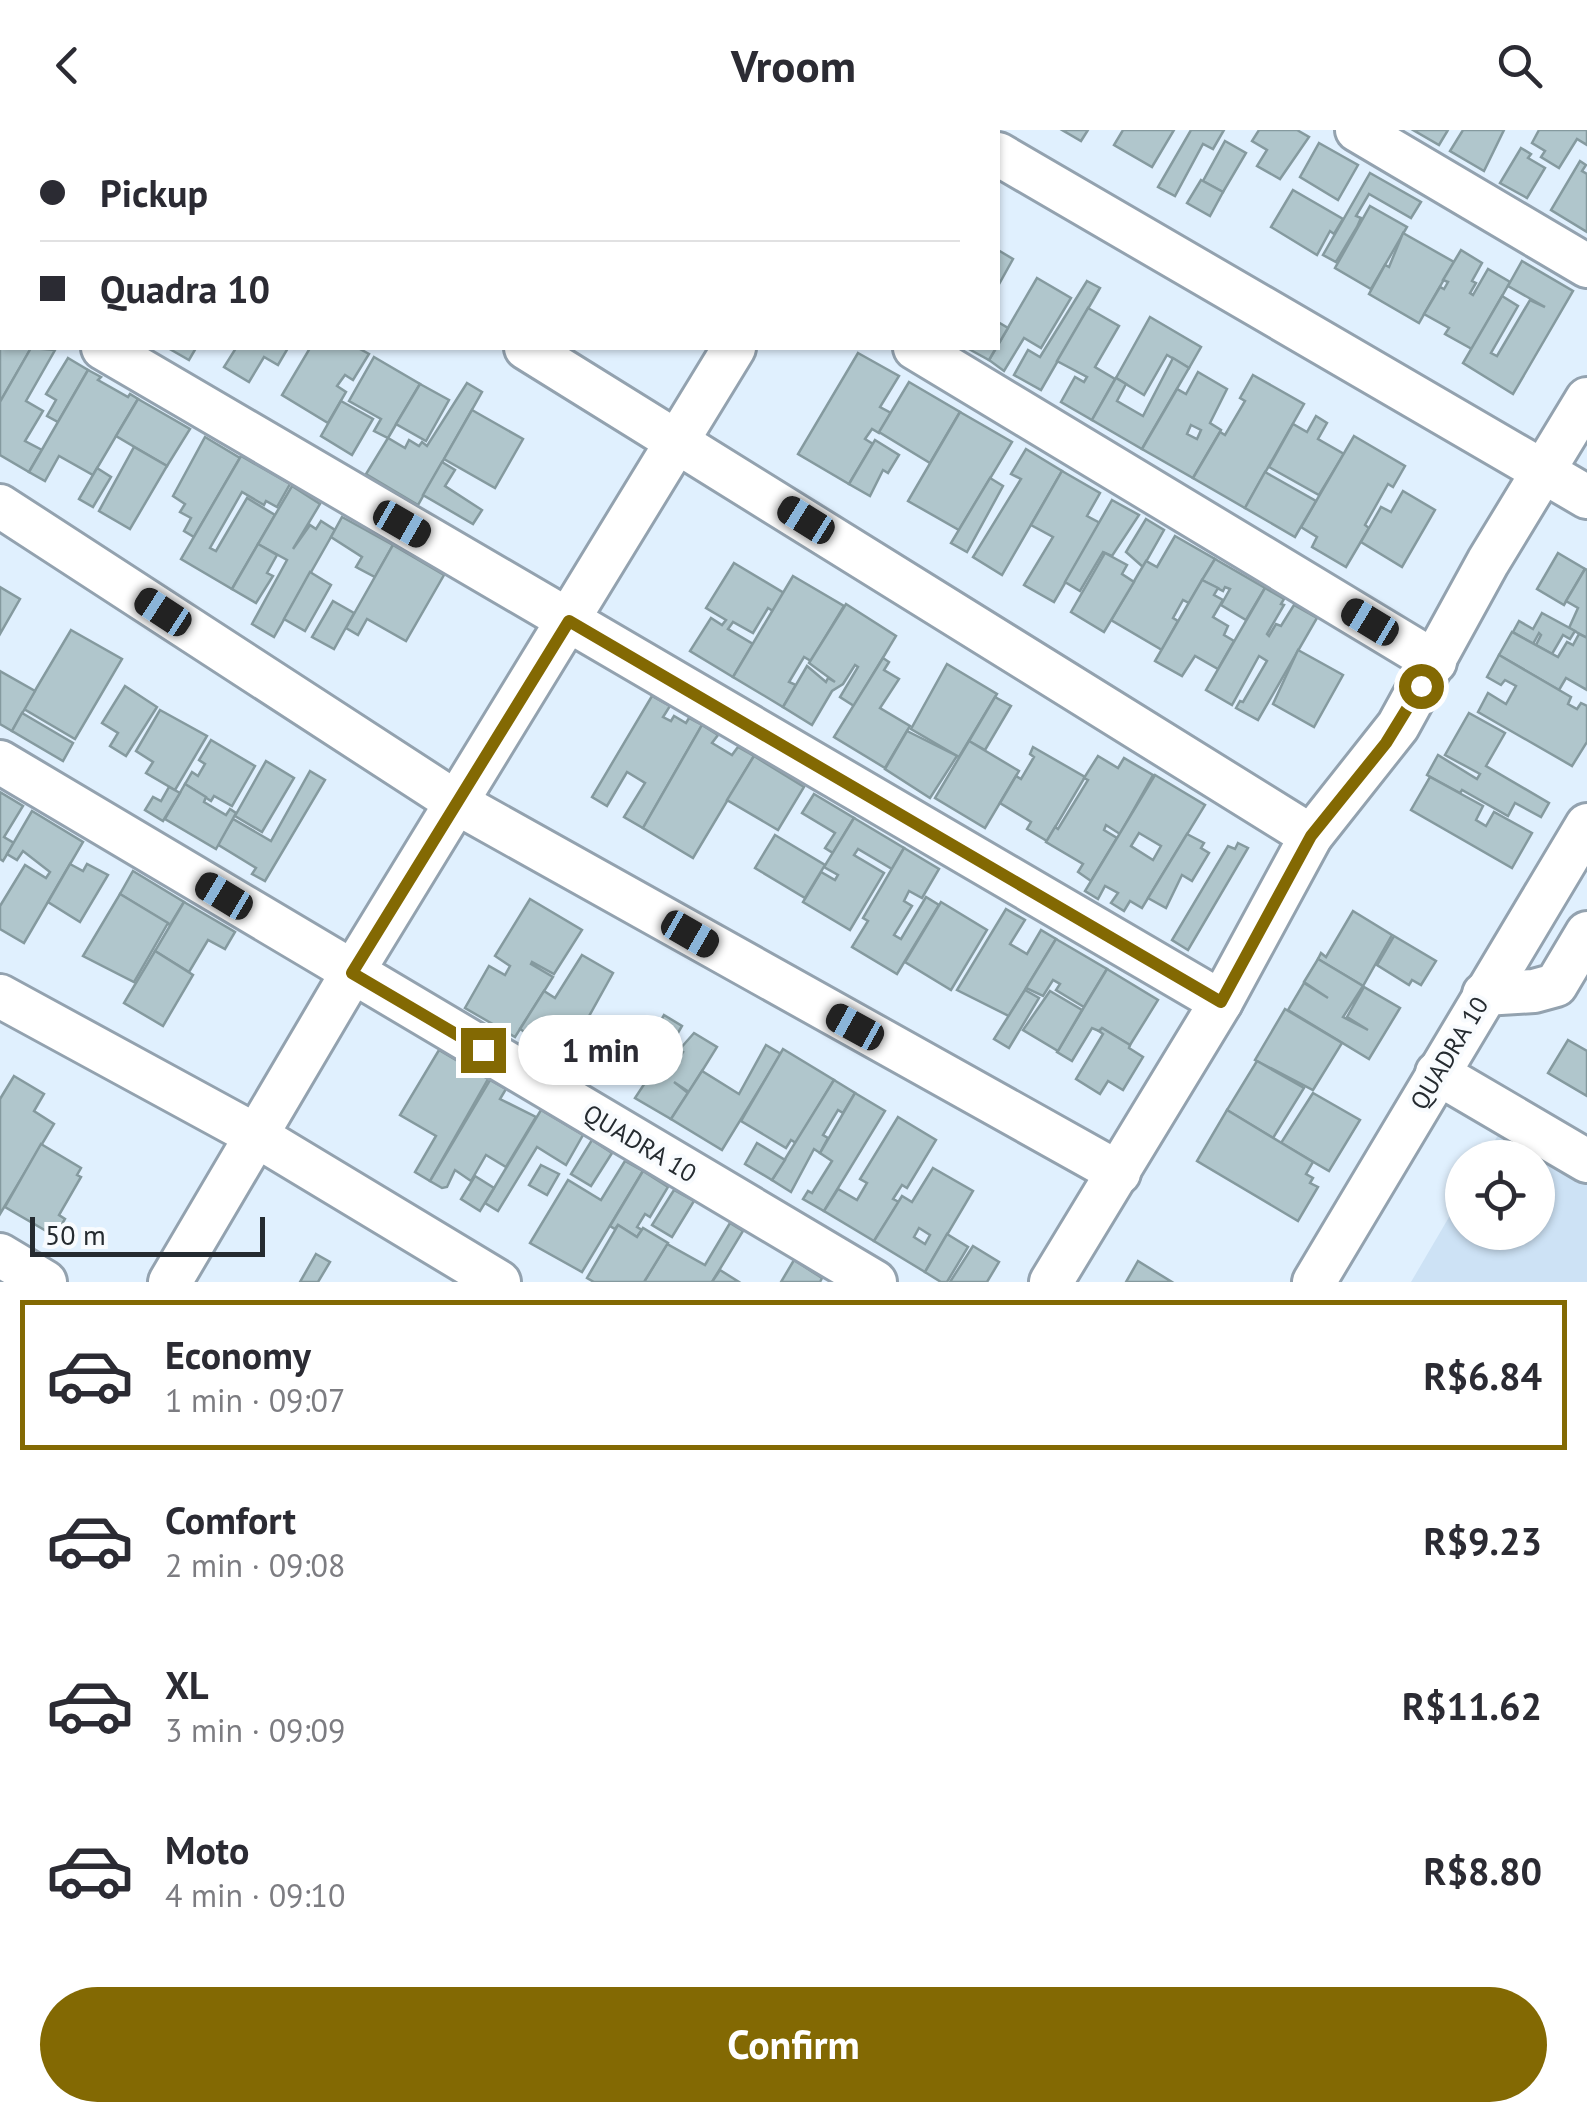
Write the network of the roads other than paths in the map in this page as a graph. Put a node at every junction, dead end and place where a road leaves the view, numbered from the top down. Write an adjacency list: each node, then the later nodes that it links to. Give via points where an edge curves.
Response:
1 (1357, 130): 3 (street)
2 (1000, 155): 10 (street)
3 (1587, 266)
4 (106, 350): 13 (street)
5 (529, 350): 9 (street)
6 (733, 350): 9 (street)
7 (918, 350): 14 (street)
8 (1587, 399): 10 (street)
9 (678, 440): 13 (street); 18 (street)
10 (1543, 472): 11 (street); 14 (street)
11 (1587, 496)
12 (0, 506): 16 (street)
13 (569, 621): 16 (street); 23 (street)
14 (1435, 662): 18 (street, via 1398,726)
15 (0, 762): 20 (street, QUADRA 10)
16 (457, 803): 20 (street); 27 (street)
17 (1587, 825): 21 (street, QUADRA 10)
18 (1311, 836): 23 (street)
19 (1587, 933): 21 (street, via 1556,985)
20 (352, 973): 25 (street); 32 (street, QUADRA 10)
21 (1484, 994): 24 (street, QUADRA 10)
22 (0, 996): 25 (street)
23 (1221, 1002): 27 (street)
24 (1437, 1073): 26 (street); 34 (street, QUADRA 10)
25 (257, 1136): 30 (street); 31 (street)
26 (1587, 1161)
27 (1119, 1172): 33 (street)
28 (0, 1255): 29 (street)
29 (46, 1282)
30 (170, 1282)
31 (499, 1282)
32 (875, 1282)
33 (1052, 1282)
34 (1314, 1282)

